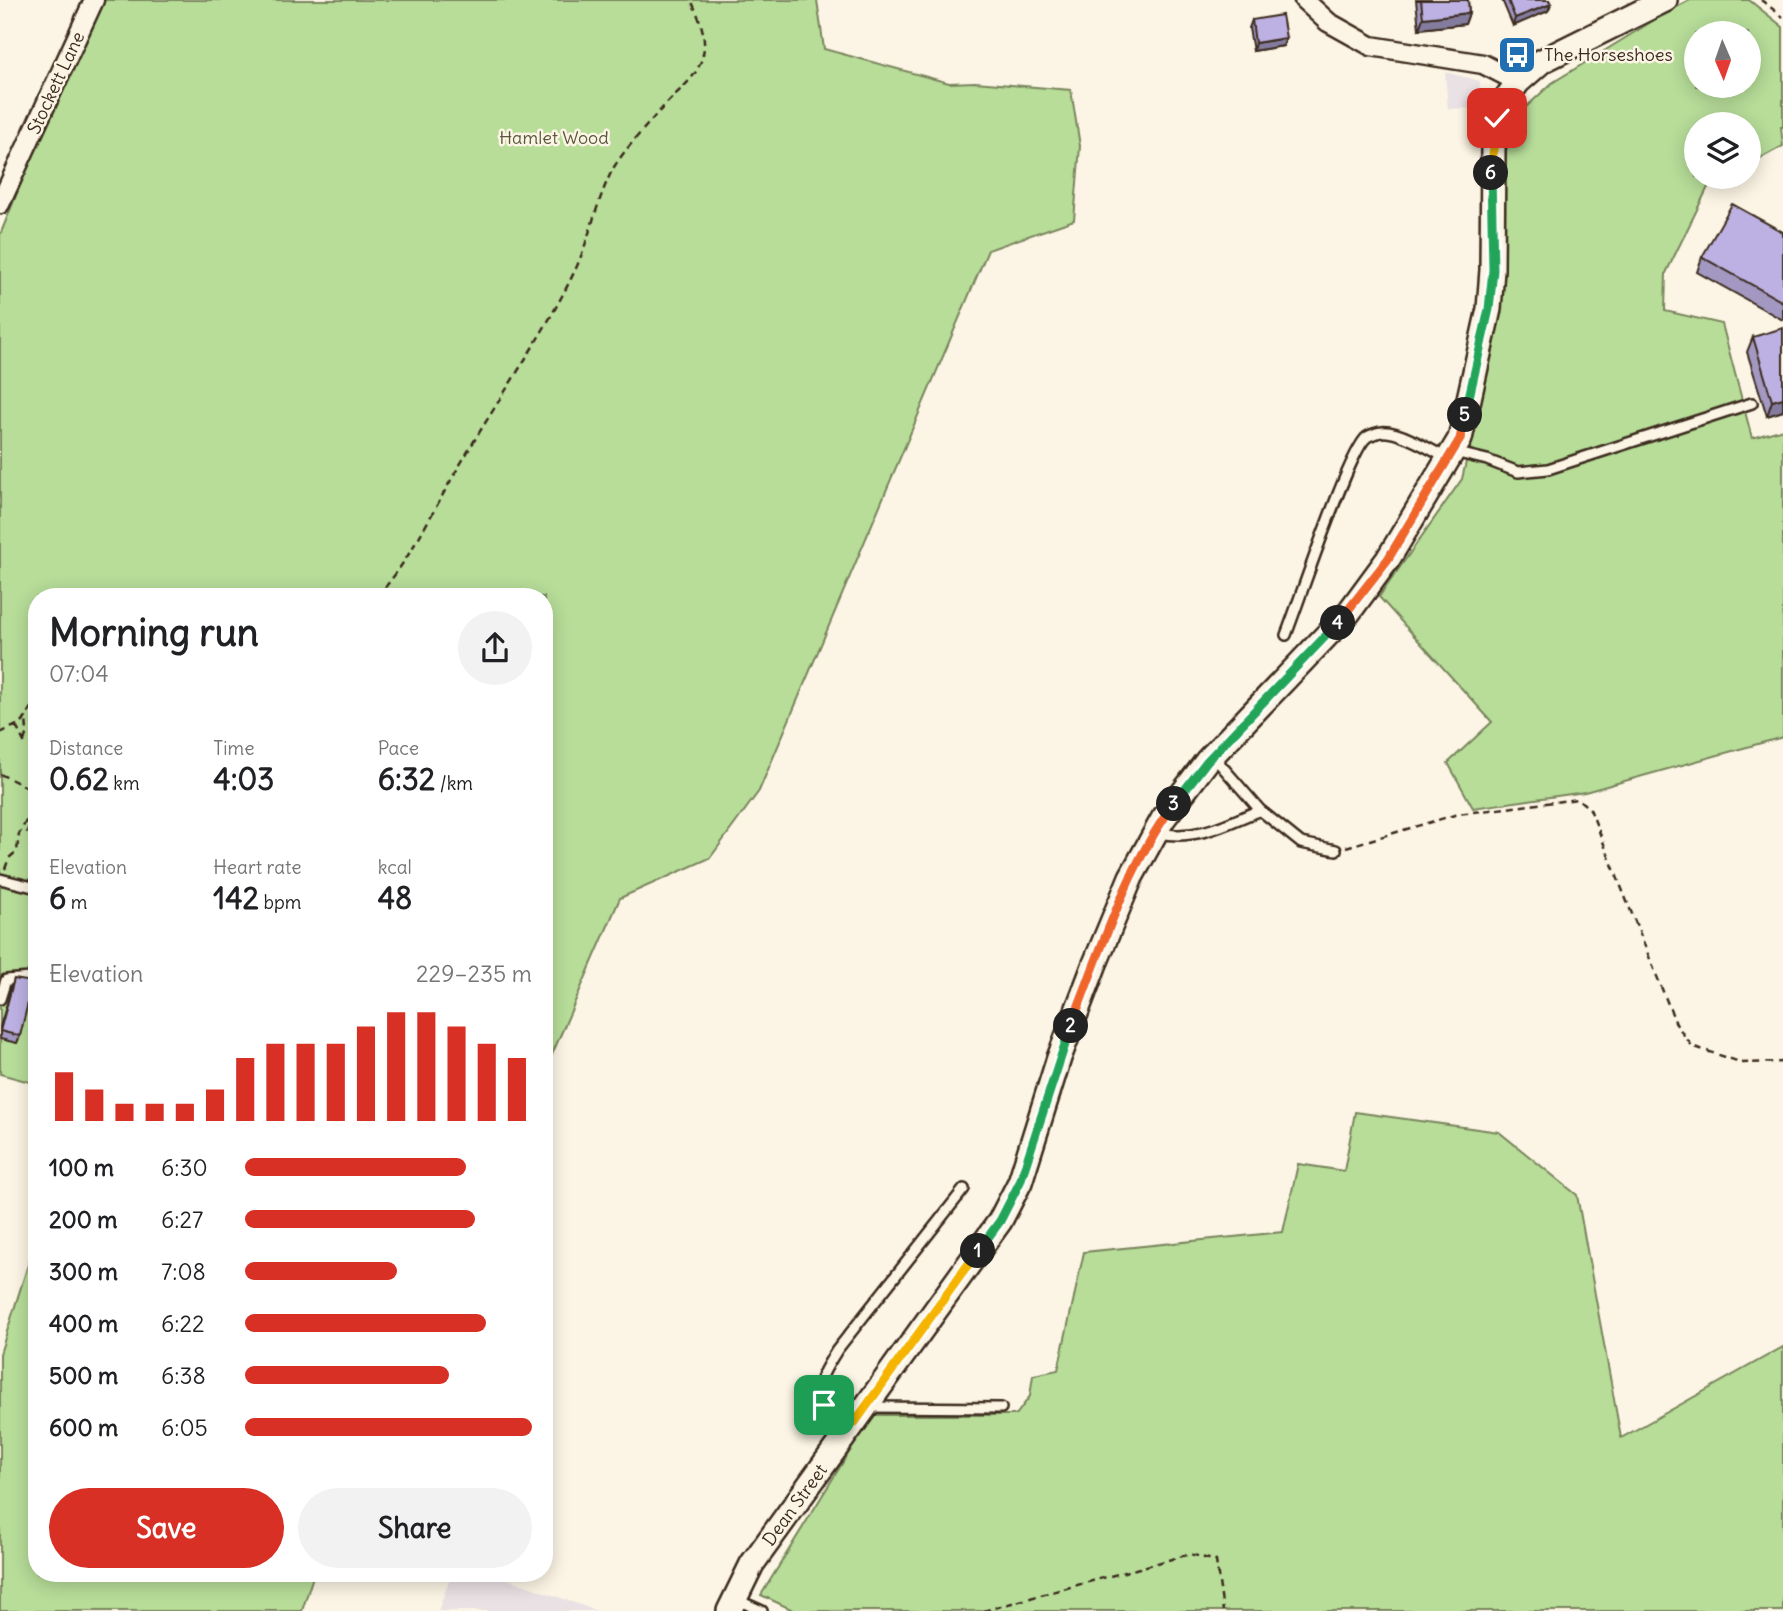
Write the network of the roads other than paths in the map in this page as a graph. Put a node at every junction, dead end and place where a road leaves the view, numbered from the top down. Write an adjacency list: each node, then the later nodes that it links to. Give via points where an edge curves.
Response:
1 (94, 0): 5 (street, Stockett Lane)
2 (1304, 0): 4 (street, via 1328,22 1371,46 1483,64)
3 (1665, 0): 4 (street, Dean Street, via 1542,61)
4 (1518, 82): 7 (street, Dean Street, via 1497,118 1491,175 1489,309 1460,439)
5 (0, 204)
6 (1752, 402): 7 (lane, via 1548,470 1518,472 1487,460)
7 (1450, 455): 8 (lane, via 1391,433 1366,437 1337,499); 9 (street, Dean Street, via 1388,559 1349,612)
8 (1286, 635)
9 (1212, 755): 10 (lane); 11 (street, Dean Street)
10 (1260, 810): 11 (lane, via 1200,834); 12 (lane, via 1301,843)
11 (1156, 832): 19 (street, Dean Street, via 1094,966 1020,1182 1000,1221)
12 (1336, 850)
13 (1, 879): 14 (lane)
14 (28, 885)
15 (28, 978): 16 (lane, via 6,980)
16 (0, 999)
17 (964, 1189): 19 (lane, via 821,1376 818,1387 824,1405 835,1413)
18 (1001, 1408): 19 (lane)
19 (861, 1414): 20 (street, Dean Street, via 752,1564)
20 (731, 1604): 21 (lane)
21 (762, 1611)

